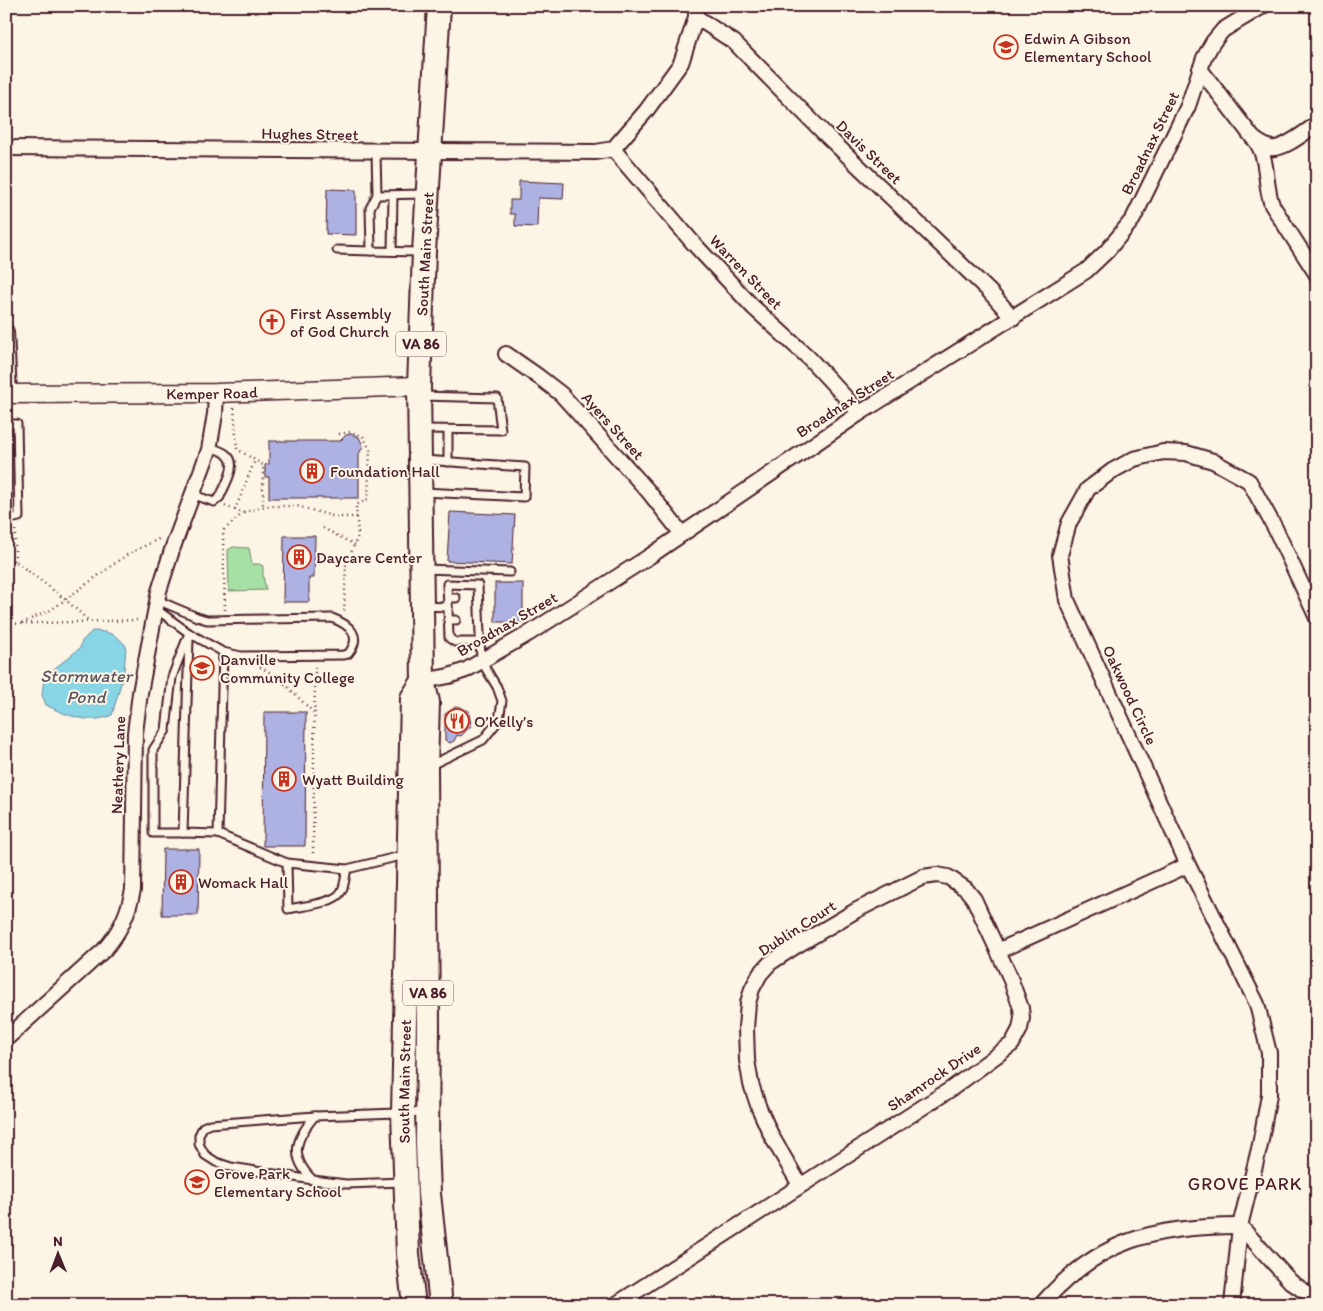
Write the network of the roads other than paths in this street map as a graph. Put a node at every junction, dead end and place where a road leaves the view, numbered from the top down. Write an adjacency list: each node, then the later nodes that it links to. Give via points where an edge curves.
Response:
1 (439, 6): 10 (main road, South Main Street / VA 86)
2 (1263, 6): 4 (street, Broadnax Street, via 1223,30 1213,42)
3 (696, 12): 8 (street, via 681,63); 19 (street, Davis Street, via 734,42)
4 (1200, 69): 6 (street); 19 (street, Broadnax Street, via 1188,106 1133,219 1086,271)
5 (1317, 124): 6 (street, via 1278,148 1269,148)
6 (1253, 138): 18 (street, via 1264,156 1272,204)
7 (6, 148): 9 (street, Hughes Street)
8 (613, 149): 10 (street, Hughes Street, via 596,152); 25 (street, Warren Street, via 753,307 809,358)
9 (376, 152): 10 (street, Hughes Street); 12 (lane)
10 (430, 152): 11 (main road, South Main Street / VA 86)
11 (427, 194): 13 (lane); 17 (main road, South Main Street / VA 86)
12 (377, 195): 13 (lane); 15 (lane, via 370,208)
13 (393, 196): 16 (lane)
14 (337, 250): 15 (lane)
15 (371, 251): 16 (lane)
16 (392, 251): 17 (lane)
17 (424, 252): 22 (main road, South Main Street / VA 86)
18 (1317, 275)
19 (1013, 318): 25 (street, Broadnax Street)
20 (6, 332): 24 (street)
21 (506, 354): 35 (street, Ayers Street, via 561,394)
22 (419, 391): 23 (street, Kemper Road); 27 (main road, South Main Street / VA 86); 28 (lane, via 497,398 501,430)
23 (224, 393): 24 (street, Kemper Road); 29 (street, Neathery Lane, via 215,414)
24 (8, 394)
25 (860, 412): 35 (street, Broadnax Street)
26 (6, 424): 34 (lane, via 17,424 19,517)
27 (420, 429): 28 (lane); 30 (main road, South Main Street / VA 86)
28 (448, 430): 31 (lane)
29 (210, 447): 33 (street, Neathery Lane); 33 (lane, via 227,454 232,463 231,469 220,497 214,502)
30 (420, 460): 31 (lane); 32 (main road, South Main Street / VA 86)
31 (448, 462): 32 (lane, via 525,467 524,498)
32 (420, 492): 36 (main road, South Main Street / VA 86)
33 (194, 495): 44 (street, Neathery Lane)
34 (6, 520)
35 (682, 534): 51 (street, Broadnax Street)
36 (421, 569): 37 (lane); 42 (main road, South Main Street / VA 86)
37 (510, 572)
38 (448, 598): 39 (lane); 41 (lane, via 447,584 478,585); 43 (lane)
39 (456, 598)
40 (471, 598): 41 (lane)
41 (479, 598): 47 (lane)
42 (422, 606): 43 (lane); 52 (main road, South Main Street / VA 86)
43 (448, 606): 49 (lane, via 452,620 449,638 455,642)
44 (155, 609): 48 (lane); 50 (lane, via 207,620 332,618 350,628 355,642 348,654 343,655 241,656); 61 (street, Neathery Lane, via 135,733 133,890 124,921 104,950)
45 (1317, 618): 58 (street, Oakwood Circle, via 1249,480 1214,461 1163,452 1134,459 1088,489 1069,523 1060,555 1067,600)
46 (471, 620): 47 (lane)
47 (480, 620): 49 (lane)
48 (189, 633): 50 (lane); 54 (lane); 54 (lane, via 172,677 166,730 153,750 153,833)
49 (480, 642): 51 (lane)
50 (223, 652): 55 (lane)
51 (481, 661): 52 (street, Broadnax Street, via 449,676); 53 (lane, via 502,702 499,720 483,740)
52 (423, 681): 53 (main road, South Main Street / VA 86, via 428,702); 56 (main road, South Main Street / VA 86, via 412,698)
53 (426, 768): 62 (main road, South Main Street / VA 86)
54 (183, 833): 55 (lane)
55 (218, 834): 57 (lane)
56 (408, 854): 59 (lane); 63 (main road, South Main Street / VA 86)
57 (287, 863): 59 (lane); 59 (lane, via 288,909 336,898 341,892)
58 (1188, 865): 60 (street); 68 (street, Oakwood Circle, via 1257,1004 1270,1053 1270,1095)
59 (347, 869)
60 (998, 951): 67 (street, Shamrock Drive, via 1021,1008 1020,1029 1012,1044 951,1088); 67 (street, Dublin Court, via 966,888 955,880 937,875 916,879 857,910 770,963 760,974 748,1003 747,1060 759,1108)
61 (6, 1039)
62 (427, 1112): 63 (lane); 66 (main road, South Main Street / VA 86)
63 (403, 1113): 64 (lane); 66 (main road, South Main Street / VA 86)
64 (315, 1116): 65 (lane, via 297,1145 303,1170); 65 (lane, via 210,1124 202,1127 199,1135 199,1144 205,1154 216,1162)
65 (313, 1180): 66 (lane, via 346,1184)
66 (416, 1182): 70 (main road, South Main Street / VA 86, via 408,1254); 71 (main road, South Main Street / VA 86)
67 (800, 1185): 72 (street, Shamrock Drive)
68 (1240, 1226): 69 (street, via 1291,1282); 73 (street, via 1185,1227 1112,1247 1071,1275); 74 (street, Oakwood Circle)
69 (1317, 1300)
70 (414, 1305)
71 (441, 1305)
72 (615, 1305)
73 (1041, 1305)
74 (1232, 1305)

